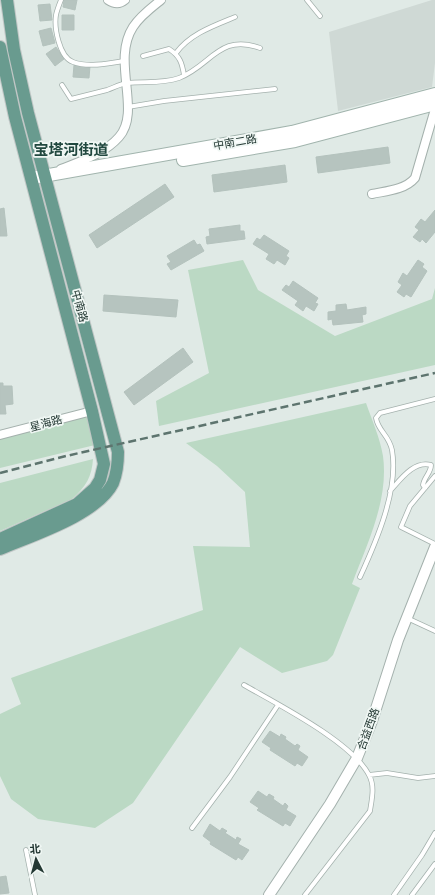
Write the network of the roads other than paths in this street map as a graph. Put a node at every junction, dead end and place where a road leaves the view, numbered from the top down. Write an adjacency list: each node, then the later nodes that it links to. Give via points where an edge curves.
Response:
1 (7, 0): 22 (main road, 中南路, via 14,50)
2 (60, 0): 13 (lane, via 56,15 56,34 67,57 72,61 88,64)
3 (108, 0): 4 (street, via 113,4)
4 (125, 0)
5 (161, 0): 13 (street, via 145,12 132,28 125,45)
6 (307, 0): 7 (lane)
7 (320, 16)
8 (235, 17): 11 (lane, via 200,32 183,44)
9 (0, 47): 23 (main road, 中南路, via 15,117)
10 (260, 48): 14 (lane, via 236,43 219,50)
11 (176, 53): 12 (lane, via 169,49); 14 (lane)
12 (143, 56)
13 (125, 60): 15 (street)
14 (184, 75): 15 (lane, via 167,81)
15 (125, 83): 16 (lane, via 71,99); 20 (street)
16 (62, 85)
17 (275, 89): 20 (lane)
18 (435, 94): 22 (main road, 中南二路, via 292,132)
19 (435, 104): 22 (main road, 中南二路, via 295,140)
20 (128, 107): 22 (street, via 128,122 119,137 99,154)
21 (435, 109): 24 (street, via 415,178 403,187)
22 (46, 179): 23 (main road, 中南二路); 34 (main road, 中南路, via 118,452 118,468 113,483 92,508)
23 (33, 182): 26 (main road, 中南路)
24 (372, 194)
25 (435, 399): 30 (lane, via 380,413 376,418 377,425 389,438 392,451 393,474)
26 (92, 411): 27 (street, 星海路); 31 (main road, 中南路, via 104,464 95,488 78,504)
27 (0, 435)
28 (435, 476): 29 (lane)
29 (425, 488): 30 (lane, via 424,479 432,465 426,463 405,474); 32 (lane, via 410,506 401,527)
30 (390, 492): 35 (lane, via 374,547)
31 (0, 539)
32 (435, 544)
33 (435, 547): 36 (street, 合益西路)
34 (0, 549)
35 (360, 577)
36 (406, 618): 37 (lane); 40 (street, 合益西路)
37 (435, 631)
38 (244, 686): 39 (lane)
39 (278, 705): 40 (lane, via 326,734); 43 (lane)
40 (357, 758): 41 (lane); 48 (street, 合益西路, via 330,804)
41 (369, 775): 42 (lane, via 387,773 418,778); 49 (lane, via 374,793 370,810)
42 (435, 776)
43 (192, 828)
44 (435, 833): 50 (lane)
45 (26, 850): 47 (lane)
46 (435, 864): 51 (lane)
47 (36, 895)
48 (268, 895)
49 (306, 895)
50 (394, 895)
51 (412, 895)

